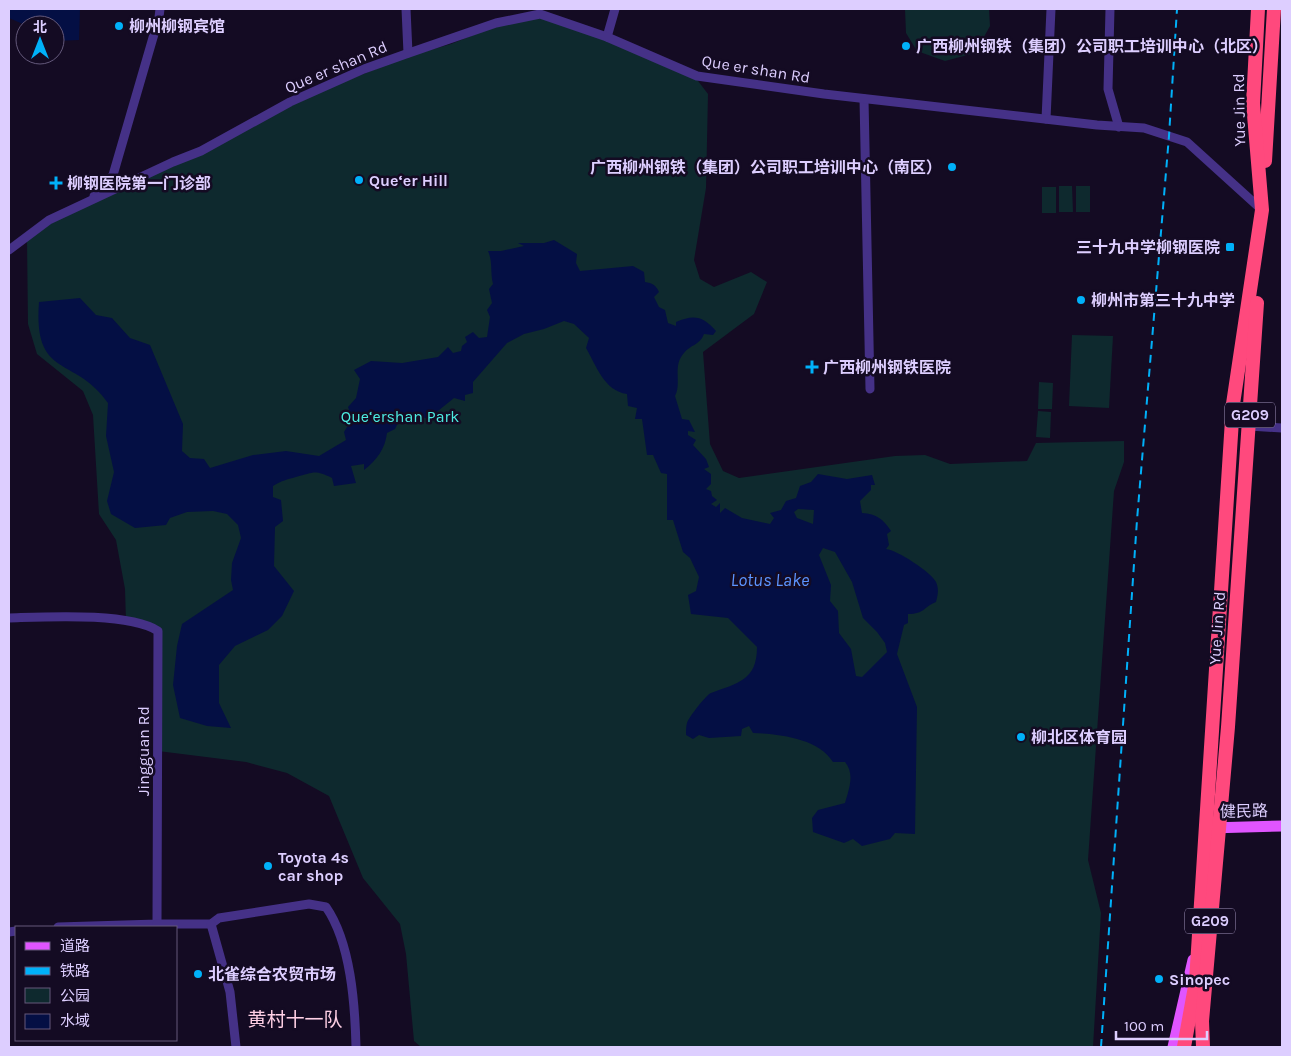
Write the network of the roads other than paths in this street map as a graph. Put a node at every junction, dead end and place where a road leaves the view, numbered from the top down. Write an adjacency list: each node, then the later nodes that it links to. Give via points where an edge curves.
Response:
1 (160, 9): 17 (street, via 114,175)
2 (406, 9): 9 (street)
3 (615, 9): 8 (street)
4 (1051, 9): 15 (street)
5 (1110, 9): 16 (street, via 1108,89)
6 (1258, 9): 11 (highway, Yue Jin Rd / G209)
7 (1274, 9): 10 (highway, Yue Jin Rd / G209)
8 (607, 37): 9 (street, Que er shan Rd, via 540,14 496,23); 12 (street, Que er shan Rd, via 697,76)
9 (408, 53): 17 (street, Que er shan Rd, via 290,102 201,151)
10 (1277, 76): 11 (highway); 13 (highway, Yue Jin Rd / G209)
11 (1255, 80): 14 (highway, Yue Jin Rd / G209)
12 (864, 99): 15 (street, Que er shan Rd); 20 (street)
13 (1276, 99): 14 (highway); 18 (highway, Yue Jin Rd / G209)
14 (1254, 104): 18 (highway, Yue Jin Rd / G209)
15 (1046, 119): 16 (street, Que er shan Rd)
16 (1119, 127): 18 (street, Que er shan Rd, via 1144,128 1186,142)
17 (91, 200): 19 (street, Que er shan Rd, via 49,220)
18 (1262, 210): 21 (highway, Yue Jin Rd / G209); 25 (highway, Yue Jin Rd / G209, via 1233,404)
19 (9, 250)
20 (870, 389)
21 (1249, 426): 22 (street); 25 (highway, Yue Jin Rd / G209, via 1228,727)
22 (1282, 428)
23 (9, 618): 27 (street, Jingguan Rd, via 116,620 148,625 158,631)
24 (1282, 820): 25 (main road, 健民路)
25 (1212, 825): 26 (main road, 健民路); 30 (highway, Yue Jin Rd / G209); 30 (highway, Yue Jin Rd / G209)
26 (1282, 826)
27 (157, 924): 28 (street); 29 (street)
28 (211, 924): 31 (street, via 230,992); 32 (street, via 219,918 309,904 326,907 337,930 352,988)
29 (91, 926)
30 (1190, 1022): 33 (main road); 34 (highway, G209); 35 (highway, G209)
31 (236, 1047)
32 (356, 1047)
33 (1173, 1047)
34 (1183, 1047)
35 (1201, 1047)

